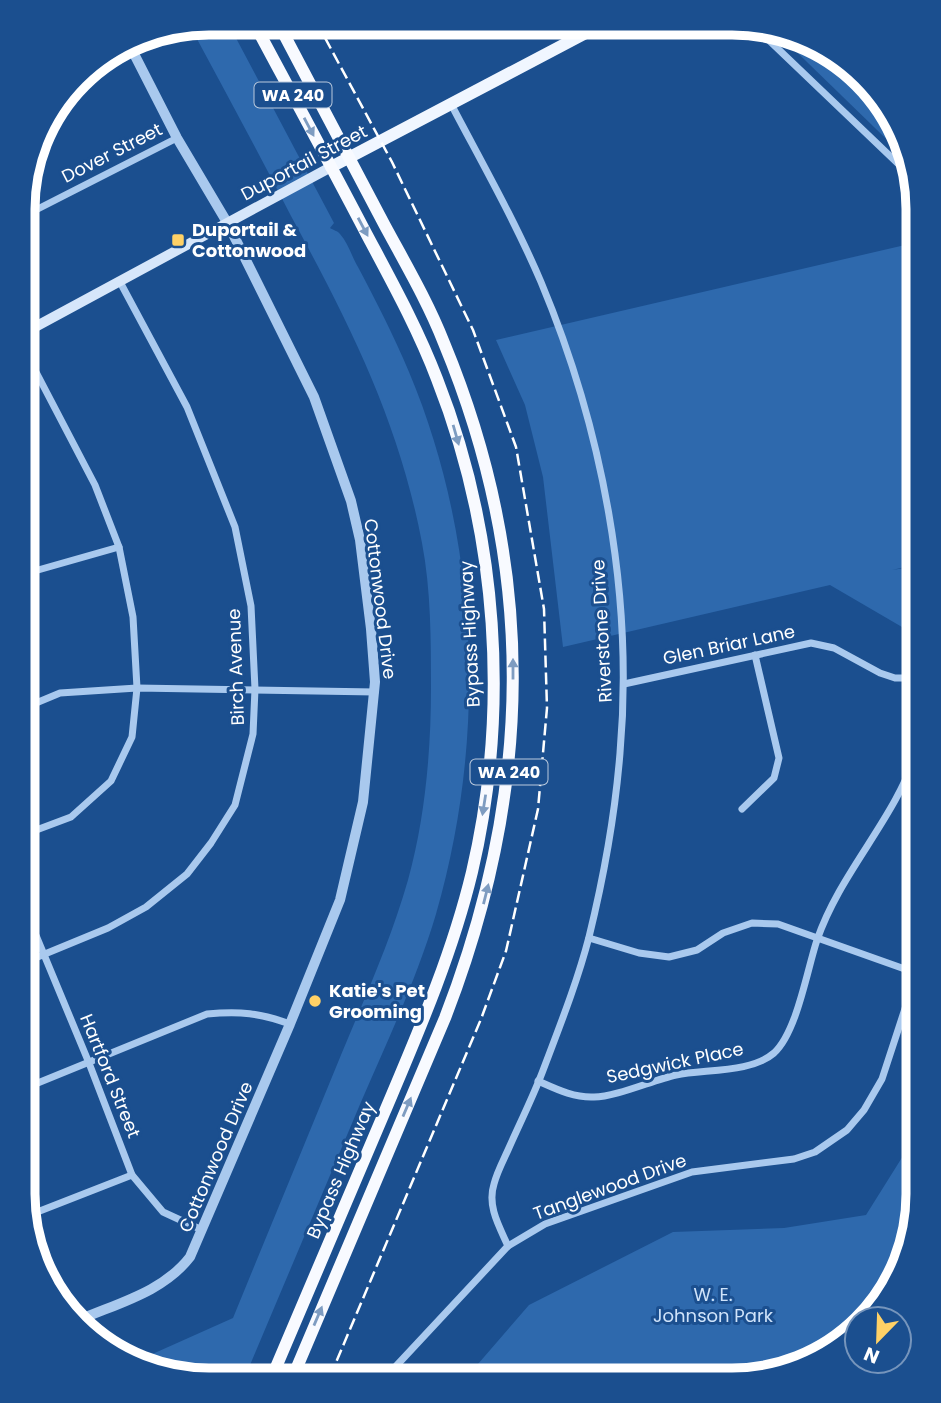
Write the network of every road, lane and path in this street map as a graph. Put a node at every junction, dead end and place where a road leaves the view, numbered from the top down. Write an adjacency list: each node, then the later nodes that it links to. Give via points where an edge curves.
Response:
1 (260, 35): 10 (highway, Bypass Highway / WA 240, one-way to 10)
2 (284, 35): 8 (highway, Bypass Highway / WA 240)
3 (582, 35): 6 (main road, Duportail Street)
4 (767, 39): 9 (street)
5 (133, 53): 7 (street, Cottonwood Drive)
6 (451, 104): 8 (main road, Duportail Street); 20 (street, Riverstone Drive, via 530,258 579,388 605,494 619,583)
7 (177, 138): 11 (street, Dover Street); 12 (street, Cottonwood Drive)
8 (349, 158): 10 (main road, Duportail Street); 45 (highway, Bypass Highway / WA 240, one-way to 8, via 464,970 481,915 510,766 510,604 484,456 443,341)
9 (901, 166)
10 (331, 167): 12 (main road, Duportail Street); 44 (highway, Bypass Highway / WA 240, one-way to 44, via 419,336 456,434 484,556 493,653 492,724 482,822 449,951)
11 (35, 210)
12 (228, 224): 13 (main road, Duportail Street); 23 (street, Cottonwood Drive, via 314,397 351,501 360,540)
13 (120, 282): 14 (main road, Duportail Street); 22 (street, Birch Avenue, via 187,407 235,527 251,606)
14 (35, 327)
15 (35, 370): 16 (street, via 95,485)
16 (119, 547): 17 (street); 21 (street, via 133,617)
17 (35, 571)
18 (755, 655): 19 (street, Glen Briar Lane, via 811,643 834,648 887,676); 20 (street, Glen Briar Lane); 26 (street, via 779,758 774,778)
19 (906, 678)
20 (624, 684): 29 (street, Riverstone Drive, via 610,844)
21 (137, 688): 22 (street); 24 (street, via 60,694); 27 (street, via 132,737 111,781 71,817)
22 (255, 689): 23 (street); 31 (street, Birch Avenue, via 253,734 234,805 187,874 108,928)
23 (375, 692): 35 (street, Cottonwood Drive, via 363,803 340,900)
24 (35, 704)
25 (906, 782): 30 (street, Sedgwick Place, via 833,901)
26 (742, 809)
27 (35, 830)
28 (35, 933): 31 (street, Hartford Street)
29 (589, 938): 30 (street, via 669,957 697,950 723,933 752,923 778,924); 37 (street, Riverstone Drive)
30 (818, 939): 33 (street); 37 (street, Sedgwick Place, via 789,1032 773,1053 745,1066 677,1075 596,1097 569,1094)
31 (44, 954): 32 (street, Birch Avenue); 36 (street, Hartford Street)
32 (35, 957)
33 (906, 967)
34 (906, 1005): 42 (street, Tanglewood Drive, via 874,1095 847,1130 815,1152 794,1159 692,1172 545,1224)
35 (290, 1024): 36 (street, via 235,1011 207,1014); 41 (street, Cottonwood Drive)
36 (89, 1063): 38 (street); 39 (street, Hartford Street)
37 (538, 1081): 42 (street, Riverstone Drive, via 493,1185 492,1211)
38 (35, 1084)
39 (132, 1175): 40 (street); 41 (street, Hartford Street, via 163,1212)
40 (36, 1212)
41 (202, 1230): 43 (street, Cottonwood Drive, via 190,1257 170,1279)
42 (508, 1246): 46 (street, Tanglewood Drive)
43 (86, 1317)
44 (276, 1368)
45 (297, 1368)
46 (394, 1368)

